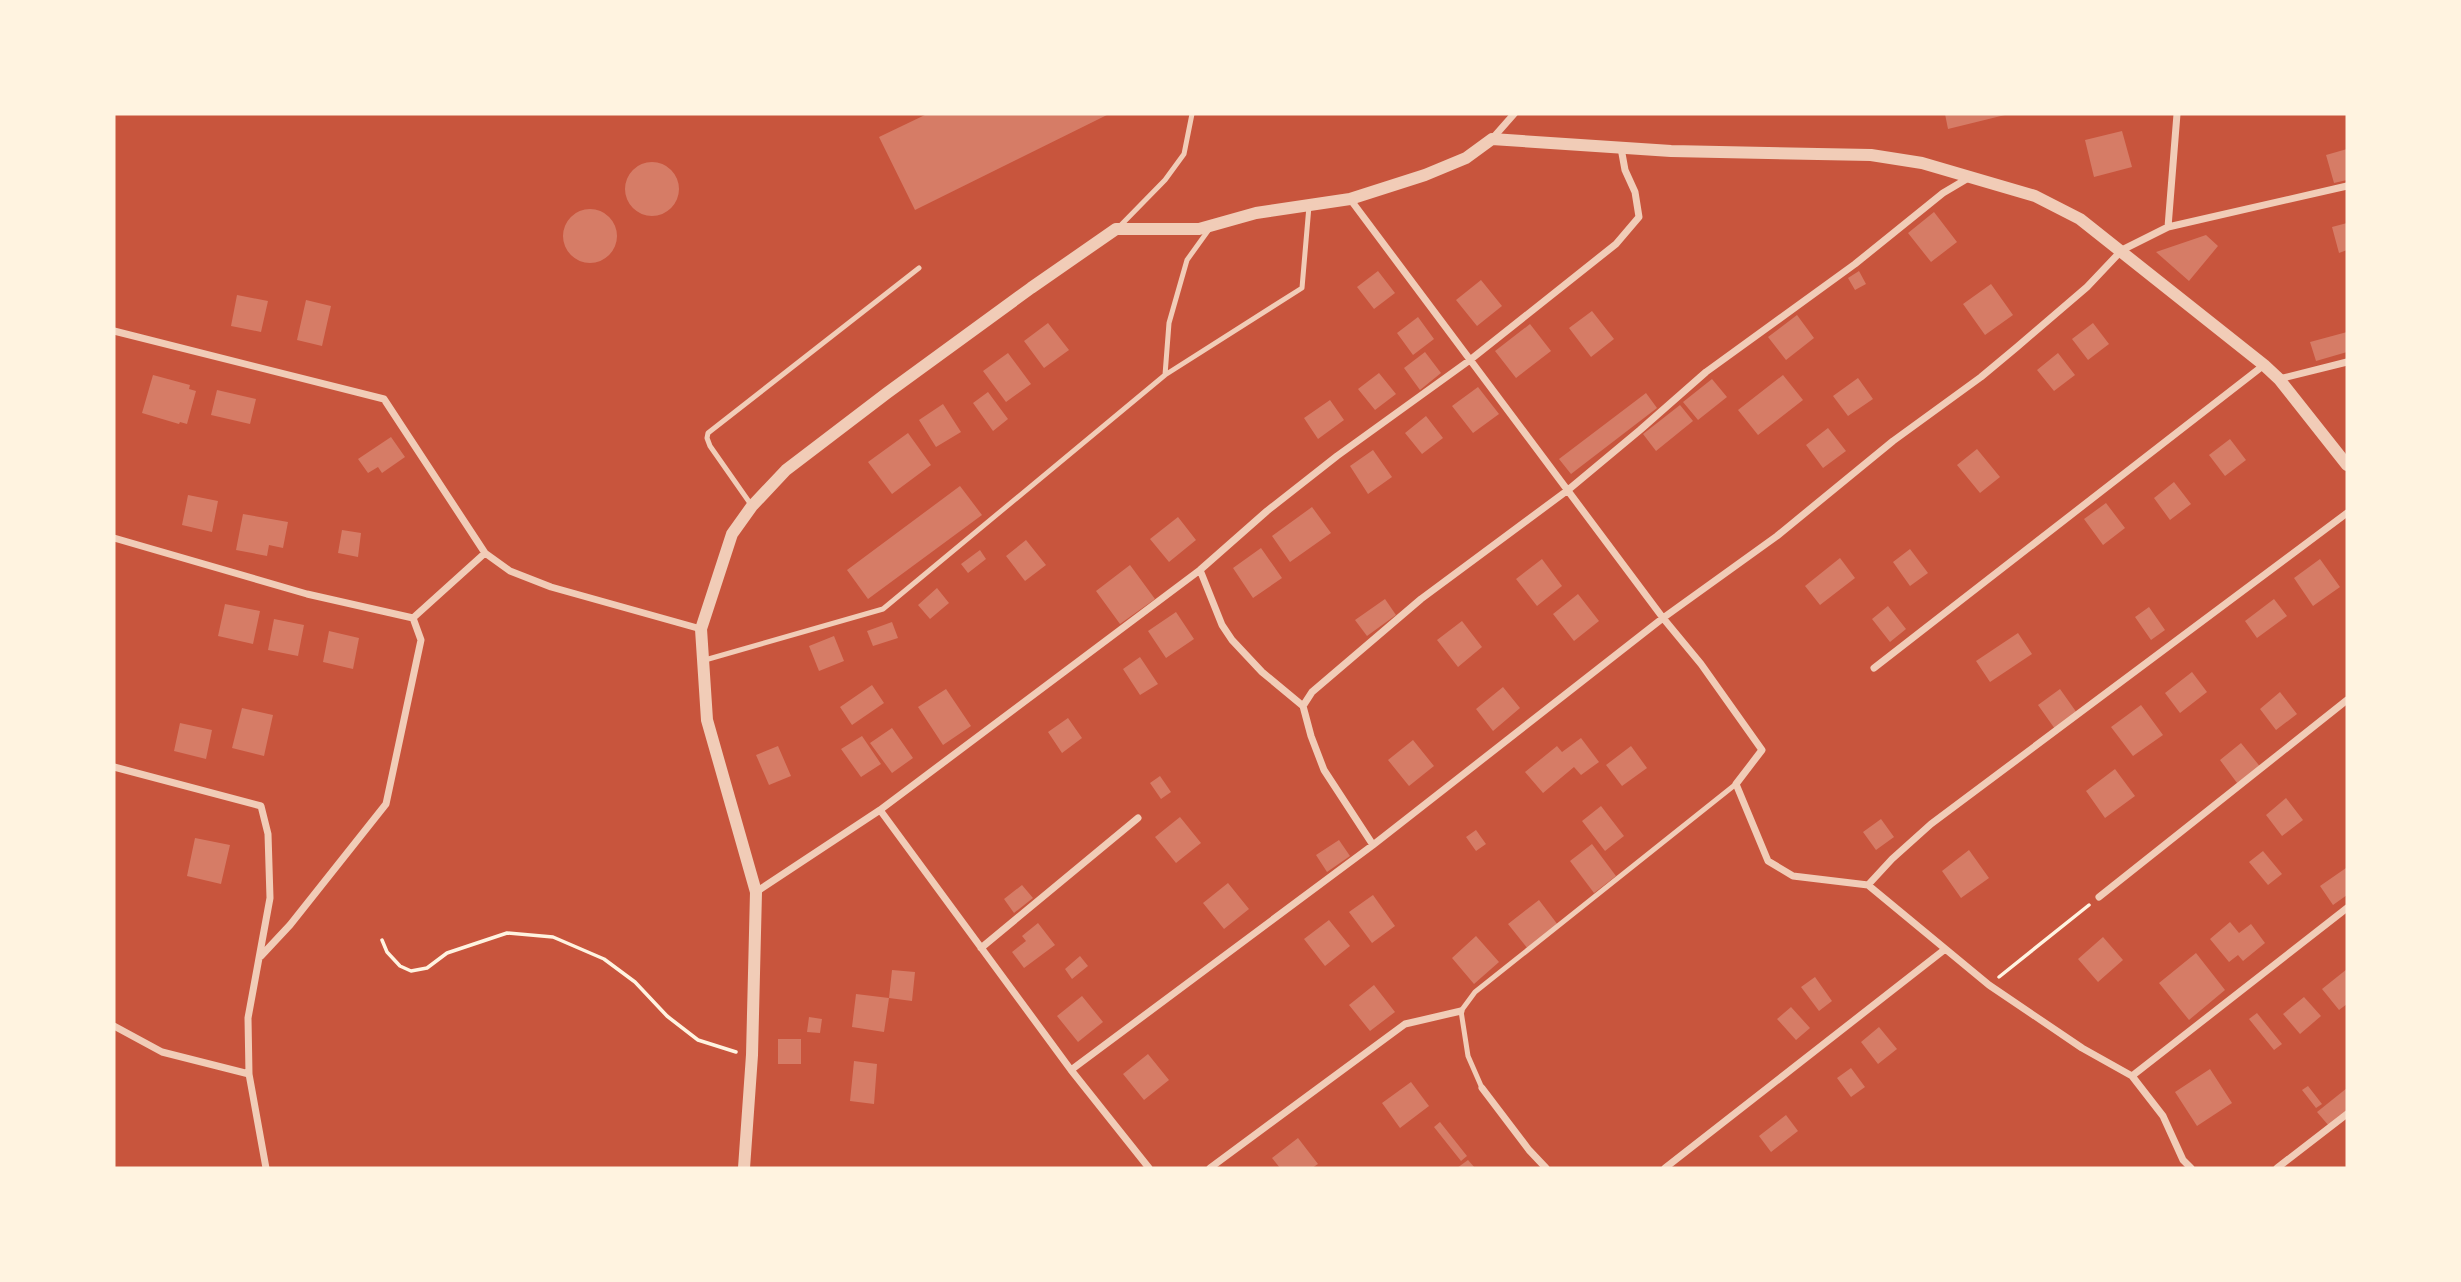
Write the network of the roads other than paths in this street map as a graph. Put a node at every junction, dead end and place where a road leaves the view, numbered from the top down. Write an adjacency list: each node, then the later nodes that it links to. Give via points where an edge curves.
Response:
1 (1192, 114): 12 (lane, via 1184,154)
2 (1514, 114): 4 (street)
3 (2177, 114): 11 (street)
4 (1492, 139): 5 (street); 8 (street, via 1466,158)
5 (1621, 147): 6 (street, via 1871,155); 16 (street, via 1639,217 1616,244)
6 (1971, 177): 13 (street, via 2035,196 2080,219); 22 (street, via 1943,193 1855,264 1706,372)
7 (2347, 186): 11 (street)
8 (1350, 200): 9 (street); 16 (street)
9 (1309, 206): 10 (street, via 1256,212); 19 (lane, via 1302,288)
10 (1211, 226): 12 (street); 19 (lane, via 1187,260 1169,323)
11 (2168, 227): 13 (street)
12 (1116, 229): 23 (street, via 887,393 786,470)
13 (2122, 250): 18 (street); 29 (street, via 2087,287 1981,377 1893,441 1777,536)
14 (919, 268): 23 (lane, via 708,433 710,446)
15 (114, 331): 26 (street, via 384,399)
16 (1470, 360): 22 (street); 27 (street, via 1327,464)
17 (2347, 362): 20 (street)
18 (2264, 365): 20 (street); 32 (street)
19 (1165, 375): 31 (lane, via 884,609)
20 (2279, 379): 21 (street)
21 (2347, 465)
22 (1568, 490): 29 (street); 34 (street, via 1421,599 1312,692)
23 (752, 506): 30 (street, via 732,534)
24 (2347, 513): 40 (street, via 1931,824)
25 (114, 538): 28 (street, via 307,594)
26 (485, 553): 28 (street); 30 (street, via 510,571 551,587)
27 (1200, 570): 34 (street, via 1232,640); 37 (street)
28 (414, 618): 46 (street, via 421,640 386,804)
29 (1663, 618): 36 (street, via 1762,750); 39 (street)
30 (701, 629): 31 (street)
31 (702, 660): 41 (street, via 707,720)
32 (1874, 668)
33 (2347, 699): 42 (street)
34 (1303, 706): 39 (street, via 1324,770)
35 (114, 767): 46 (street, via 261,806 268,834 270,898)
36 (1736, 784): 40 (street, via 1768,861 1793,876); 47 (lane, via 1475,992)
37 (880, 810): 41 (street); 44 (street)
38 (1138, 818): 44 (street)
39 (1373, 845): 49 (street)
40 (1868, 885): 45 (street)
41 (756, 892): 55 (street)
42 (2099, 897)
43 (2347, 908): 51 (street)
44 (981, 948): 49 (street)
45 (1944, 950): 51 (street, via 2082,1048); 59 (street)
46 (261, 956): 50 (street, via 248,1018)
47 (1461, 1011): 52 (lane, via 1468,1056); 57 (street, via 1405,1024)
48 (114, 1026): 50 (street, via 162,1052)
49 (1071, 1070): 56 (street)
50 (249, 1074): 54 (street)
51 (2132, 1076): 60 (street, via 2163,1116)
52 (1482, 1088): 58 (street)
53 (2347, 1114): 61 (street)
54 (266, 1168)
55 (744, 1168)
56 (1149, 1168)
57 (1210, 1168)
58 (1546, 1168)
59 (1665, 1168)
60 (2191, 1168)
61 (2277, 1168)

